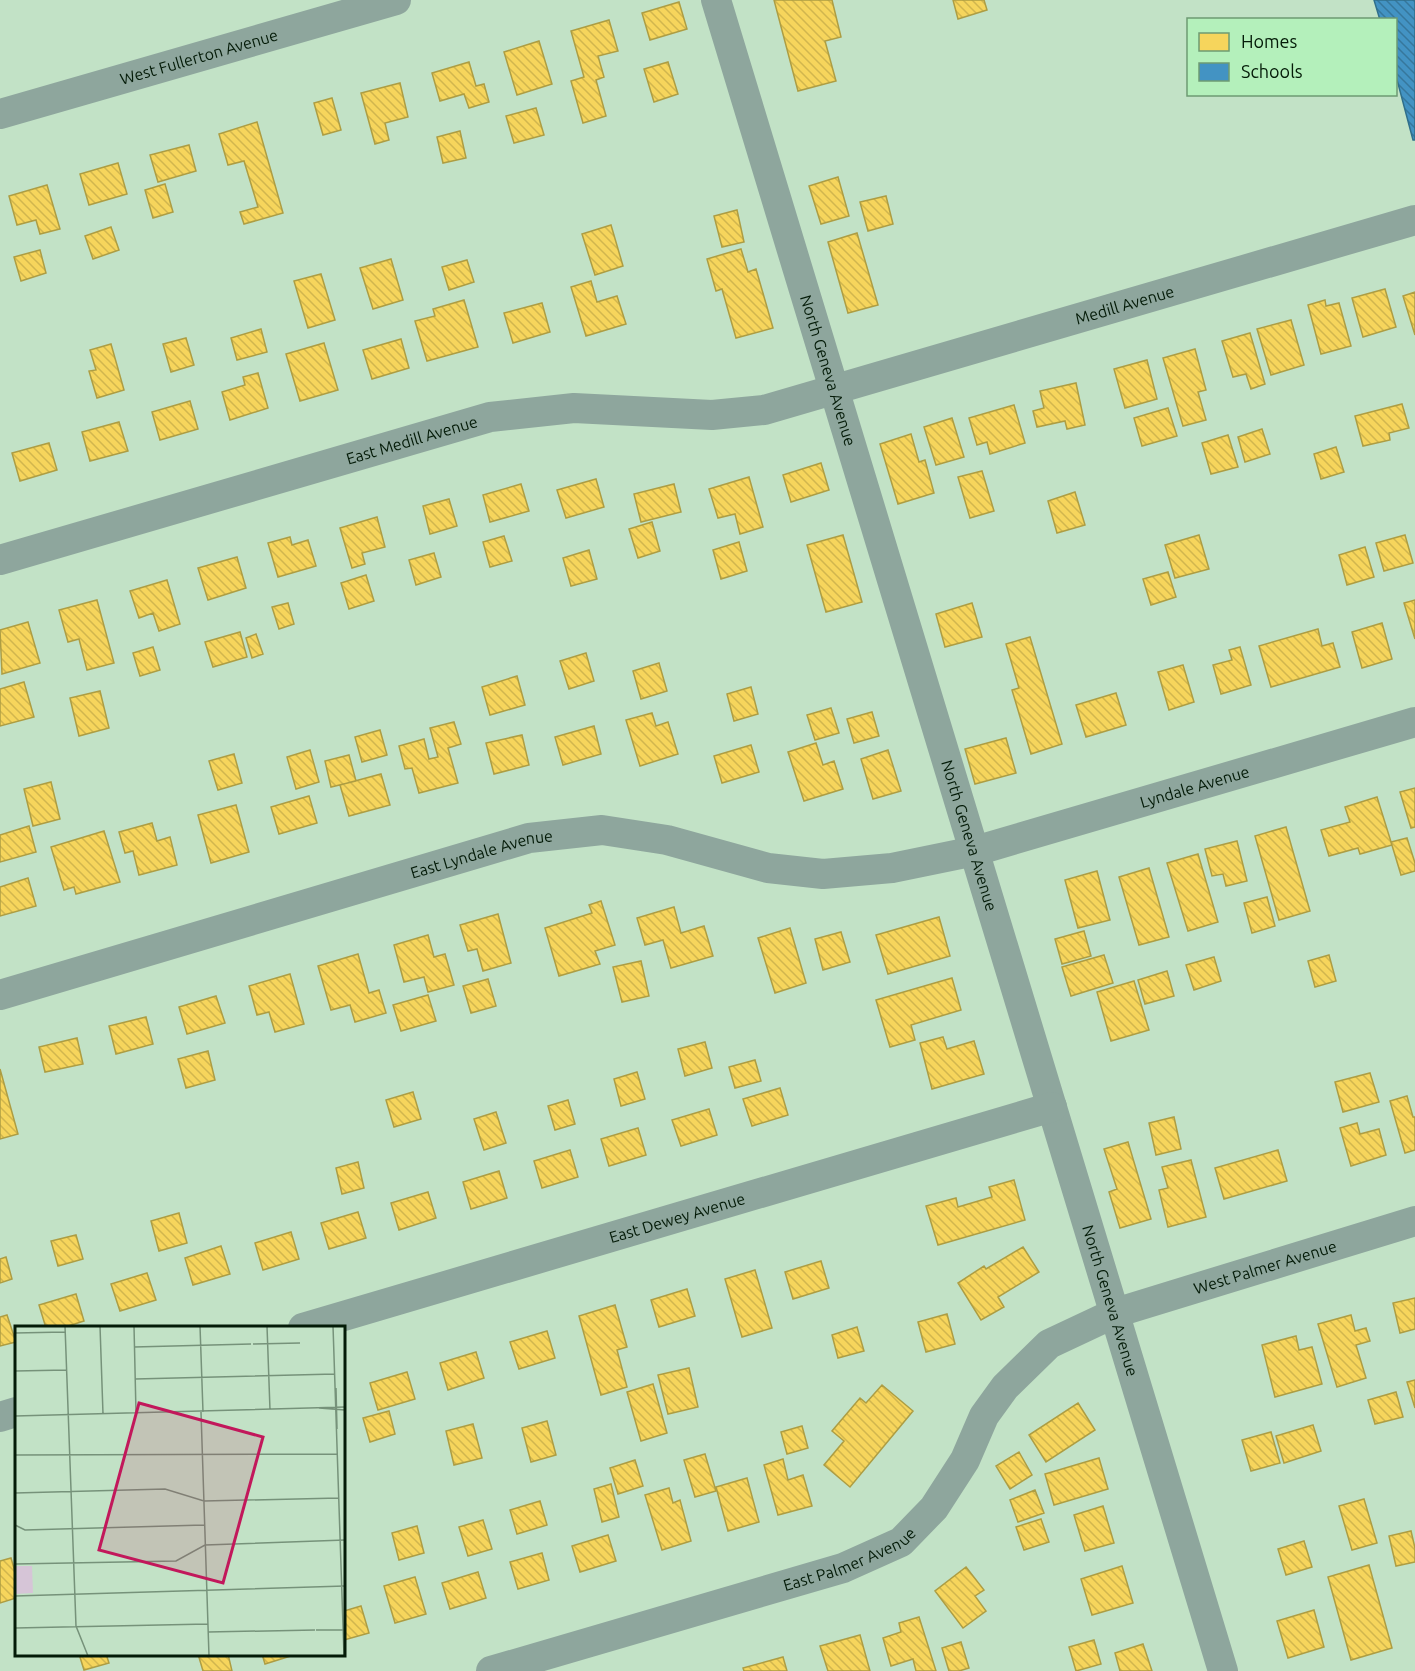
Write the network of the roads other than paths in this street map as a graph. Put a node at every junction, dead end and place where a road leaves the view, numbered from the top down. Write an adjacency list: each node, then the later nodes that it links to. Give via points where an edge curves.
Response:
1 (396, 0): 3 (street, West Fullerton Avenue)
2 (716, 0): 5 (street, North Geneva Avenue)
3 (1, 112)
4 (1415, 220): 5 (street, Medill Avenue)
5 (835, 391): 6 (street, East Medill Avenue, via 764,410 712,416 574,408 490,417); 8 (street, North Geneva Avenue)
6 (0, 560)
7 (1415, 722): 8 (street, Lyndale Avenue)
8 (975, 851): 9 (street, East Lyndale Avenue, via 891,868 823,874 768,868 667,840 602,830 529,838); 10 (street, North Geneva Avenue)
9 (0, 995)
10 (1052, 1107): 12 (street, North Geneva Avenue); 13 (street, East Dewey Avenue)
11 (1415, 1221): 12 (street, West Palmer Avenue)
12 (1115, 1313): 16 (street, East Palmer Avenue, via 1049,1344 1005,1387 984,1416 965,1460 934,1508 901,1542 843,1568); 17 (street, North Geneva Avenue)
13 (310, 1326)
14 (15, 1412): 15 (street)
15 (0, 1416)
16 (491, 1671)
17 (1223, 1671)

